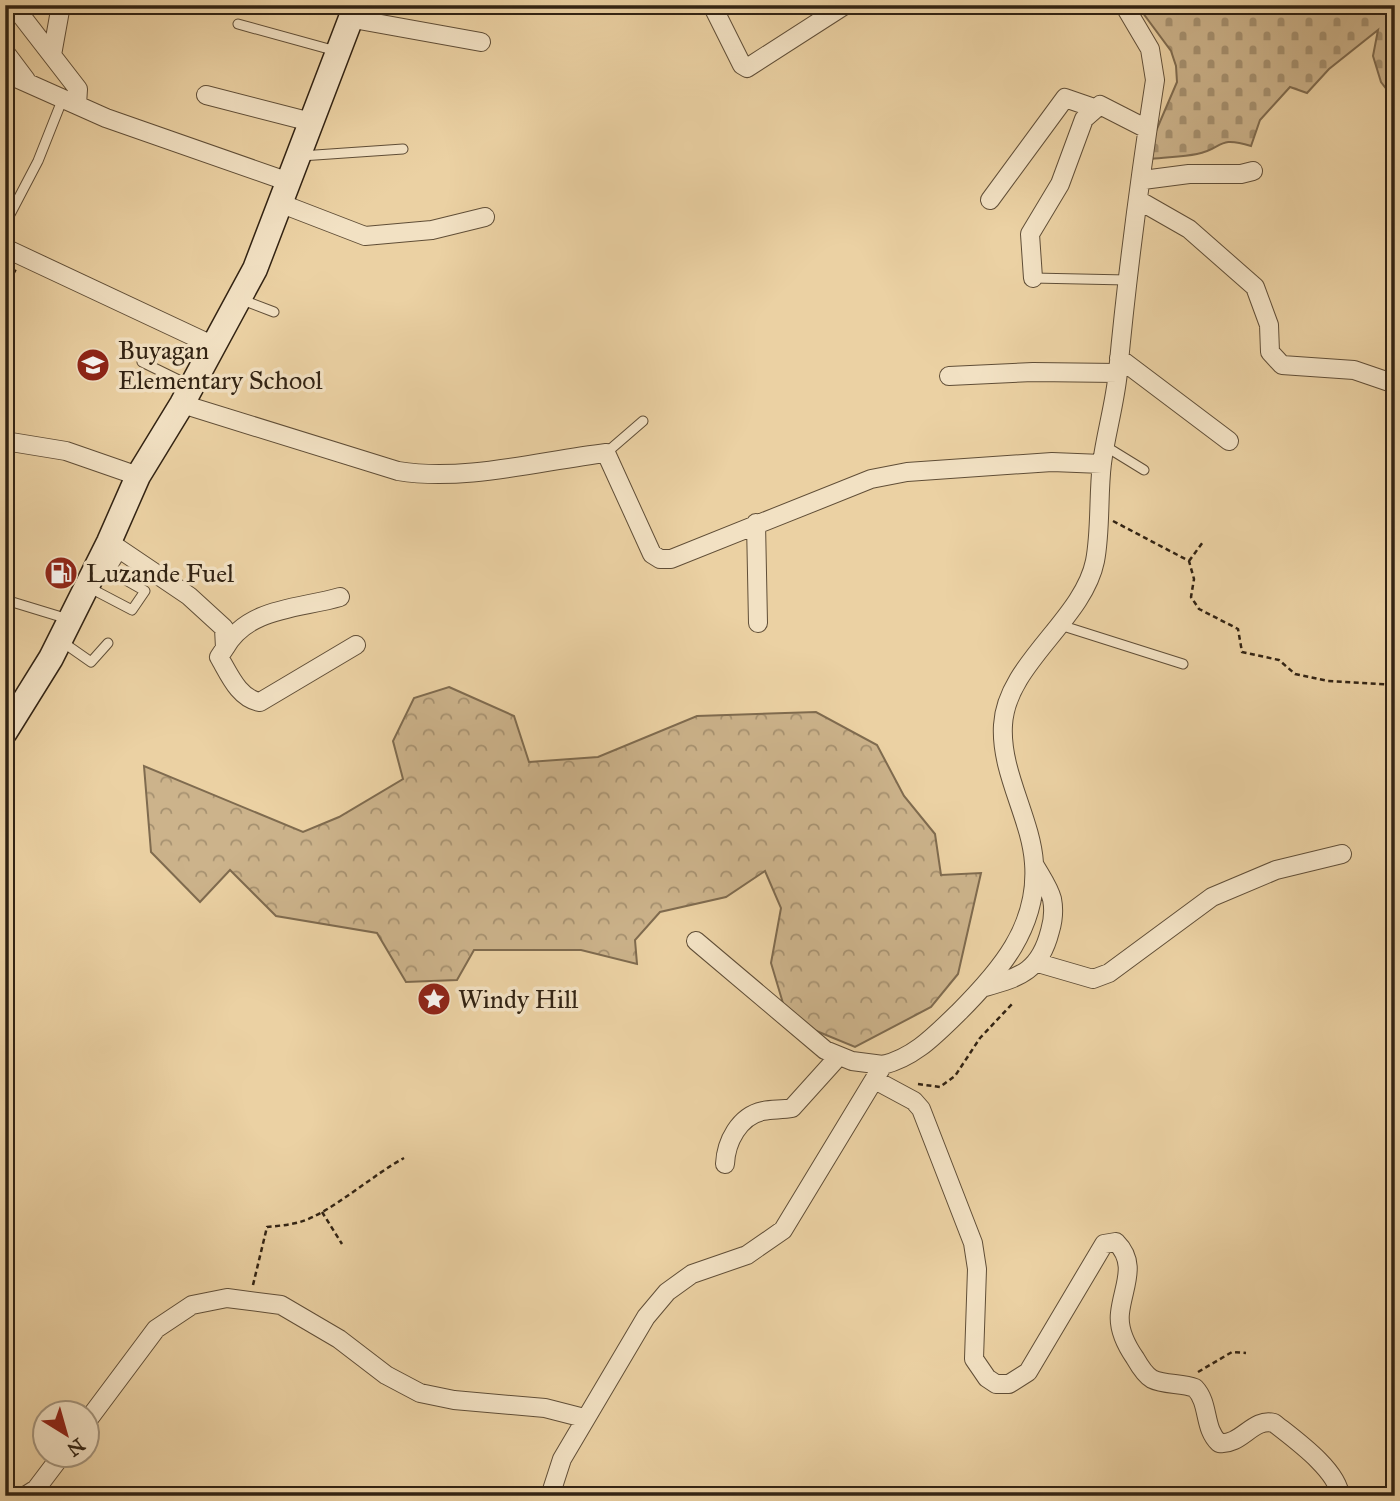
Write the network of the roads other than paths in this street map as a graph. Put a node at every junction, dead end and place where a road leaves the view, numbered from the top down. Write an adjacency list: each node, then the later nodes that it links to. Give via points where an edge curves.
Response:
1 (13, 5): 10 (street)
2 (61, 5): 10 (street)
3 (712, 5): 4 (street, via 747,68)
4 (845, 5)
5 (1124, 5): 17 (street, via 1155,62)
6 (354, 23): 7 (lane); 8 (street); 16 (main road)
7 (238, 24)
8 (481, 42)
9 (5, 52): 12 (street)
10 (52, 55): 14 (street, via 78,89)
11 (5, 73): 12 (street)
12 (29, 83): 14 (street)
13 (206, 95): 16 (street)
14 (70, 102): 22 (street); 26 (lane)
15 (1094, 108): 17 (street, via 1109,108); 23 (street, via 1065,98); 28 (street, via 1084,119 1051,202 1030,234)
16 (311, 122): 19 (main road)
17 (1147, 129): 21 (street)
18 (403, 149): 19 (lane)
19 (300, 156): 22 (main road)
20 (1253, 171): 21 (street)
21 (1143, 180): 24 (street)
22 (286, 193): 25 (street, via 365,236 432,230); 30 (main road)
23 (990, 200)
24 (1140, 201): 29 (street); 36 (street, via 1189,229 1255,287 1269,326 1270,352 1282,365 1353,370)
25 (485, 217)
26 (5, 225)
27 (5, 248): 32 (street)
28 (1033, 278): 29 (lane)
29 (1127, 279): 34 (street)
30 (239, 299): 31 (lane); 32 (main road)
31 (274, 312)
32 (214, 346): 37 (main road)
33 (142, 362): 37 (lane)
34 (1118, 366): 35 (street); 40 (street); 42 (street)
35 (949, 376)
36 (1395, 384)
37 (186, 395): 41 (street, via 398,471 419,474 462,473); 44 (main road)
38 (643, 421): 41 (lane)
39 (5, 441): 44 (street, via 66,451)
40 (1230, 441)
41 (606, 453): 45 (street, via 652,554 660,559 671,559)
42 (1103, 455): 43 (lane); 45 (street, via 907,472 871,480); 51 (street, via 1095,559 1088,584)
43 (1144, 470)
44 (138, 476): 46 (main road)
45 (756, 523): 50 (street)
46 (116, 546): 47 (main road); 55 (street, via 189,596 224,628)
47 (98, 574): 47 (lane, via 145,591 132,610); 52 (main road)
48 (340, 597): 55 (street, via 267,613 240,628)
49 (9, 601): 52 (lane)
50 (758, 623)
51 (1058, 624): 56 (lane); 59 (street, via 1017,685 1002,726)
52 (64, 630): 53 (lane, via 91,662); 57 (main road)
53 (108, 643)
54 (356, 645): 55 (street, via 260,702 251,701 237,687 219,657)
55 (225, 648)
56 (1183, 664)
57 (5, 732)
58 (1342, 854): 61 (street, via 1276,870 1212,897 1109,973 1093,979)
59 (1034, 864): 61 (street, via 1052,899 1053,920); 62 (street, via 1026,920 1009,957)
60 (696, 942): 63 (street)
61 (1038, 963): 62 (street)
62 (985, 987): 64 (street, via 934,1037)
63 (838, 1057): 64 (street); 65 (street, via 792,1108 764,1111 743,1122 731,1137)
64 (879, 1072): 67 (street, via 783,1230 747,1255 692,1274 667,1292 646,1317); 71 (street, via 921,1109 966,1222 977,1269 974,1359 987,1378 1009,1384 1028,1372 1088,1266 1104,1244 1116,1242 1129,1265 1120,1314 1126,1344 1141,1368 1153,1379 1187,1385 1200,1393 1211,1434 1219,1443 1232,1443 1259,1424 1274,1423 1318,1461)
65 (725, 1164)
66 (102, 1401): 67 (street, via 156,1329 172,1315 209,1301 250,1299 281,1305 339,1339 386,1375 421,1392 454,1400 545,1408)
67 (584, 1418): 70 (street, via 562,1459)
68 (50, 1470): 69 (street)
69 (25, 1496)
70 (550, 1496)
71 (1340, 1496)

